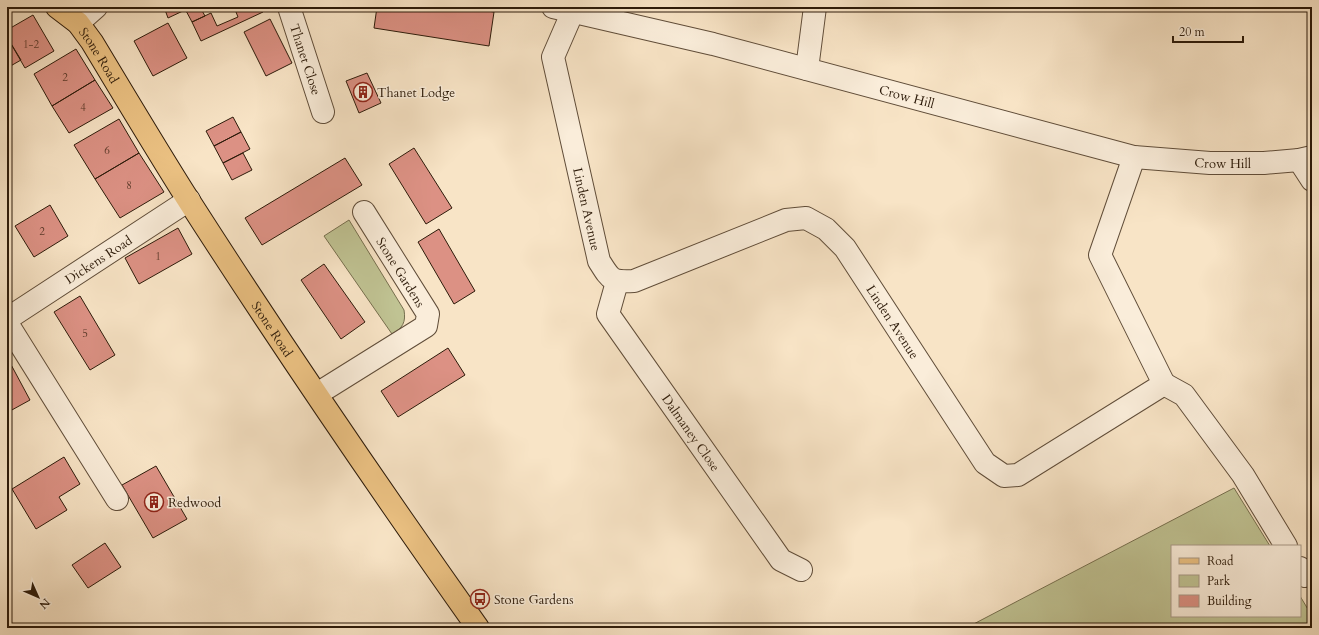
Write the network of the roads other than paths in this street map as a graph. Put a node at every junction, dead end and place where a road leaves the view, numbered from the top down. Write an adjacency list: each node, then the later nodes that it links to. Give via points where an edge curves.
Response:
1 (57, 7): 6 (main road, Stone Road)
2 (96, 7): 6 (street)
3 (289, 7): 8 (street, Thanet Close)
4 (815, 7): 7 (street)
5 (563, 9): 7 (street, Crow Hill); 14 (street, Linden Avenue, via 553,57 599,261 607,275)
6 (78, 23): 12 (main road, Stone Road)
7 (807, 69): 9 (street, Crow Hill)
8 (323, 112)
9 (1134, 157): 10 (street, Crow Hill, via 1210,163 1264,163); 17 (street, via 1100,255)
10 (1306, 159): 11 (street)
11 (1312, 180)
12 (188, 200): 15 (street, Dickens Road); 18 (main road, Stone Road)
13 (364, 212): 18 (street, Stone Gardens, via 428,314 426,326)
14 (617, 282): 17 (street, Linden Avenue, via 634,281 786,220 806,218 826,228 845,248 985,462 1004,476 1018,475); 21 (street, Dalmaney Close, via 608,314 781,560)
15 (7, 319)
16 (7, 323): 19 (street)
17 (1164, 384): 20 (street, via 1184,395 1243,475)
18 (317, 394): 22 (main road, Stone Road)
19 (117, 499)
20 (1285, 545)
21 (801, 570)
22 (478, 628)

